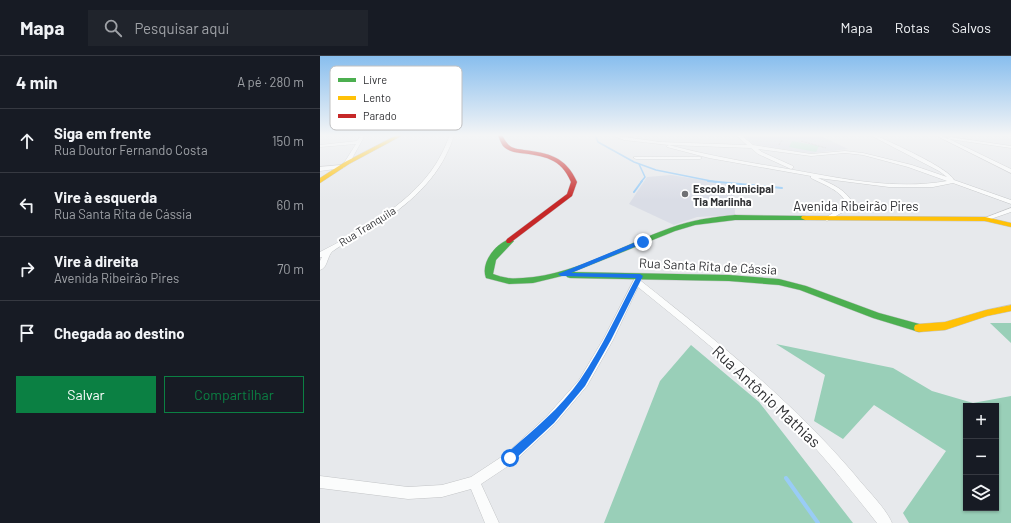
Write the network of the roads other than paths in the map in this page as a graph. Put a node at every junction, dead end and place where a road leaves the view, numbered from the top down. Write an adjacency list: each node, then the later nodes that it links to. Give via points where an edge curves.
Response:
1 (349, 157): 12 (street)
2 (360, 157): 12 (street)
3 (441, 157): 25 (street, Rua Tranquila, via 435,168 403,203 374,224)
4 (554, 157): 28 (street, Avenida Ribeirão Pires, via 558,158 572,176 574,182 570,195 497,251 489,262 488,271 489,276 496,280 510,282)
5 (711, 157): 11 (street)
6 (768, 157): 15 (street)
7 (877, 157): 17 (street)
8 (916, 157): 17 (street, via 942,170)
9 (982, 157): 14 (street)
10 (636, 158): 11 (street)
11 (717, 158): 15 (street)
12 (344, 165): 13 (street); 16 (street)
13 (320, 169)
14 (1011, 171)
15 (807, 173): 17 (street, via 886,184 928,185); 22 (street, via 836,189 850,201 848,207)
16 (320, 181)
17 (952, 182): 19 (street)
18 (1011, 197): 19 (street)
19 (1004, 200): 20 (street)
20 (1011, 202)
21 (1011, 210): 23 (street)
22 (827, 219): 23 (street, Avenida Ribeirão Pires); 28 (street, Avenida Ribeirão Pires, via 726,218 695,222)
23 (985, 219): 24 (street, Avenida Ribeirão Pires)
24 (1011, 225)
25 (329, 250): 26 (street, Rua Tranquila); 27 (street)
26 (320, 255)
27 (320, 268)
28 (561, 274): 29 (street, Rua Santa Rita de Cássia)
29 (638, 279): 30 (street, Rua Santa Rita de Cássia, via 729,278 779,282 918,328 938,329); 32 (street, via 608,340 582,383 551,420 510,458); 34 (street, Rua Antônio Mathias, via 758,382 799,421)
30 (1011, 308)
31 (320, 482): 32 (street, via 408,493 442,491)
32 (474, 482): 33 (street)
33 (492, 523)
34 (885, 523)

